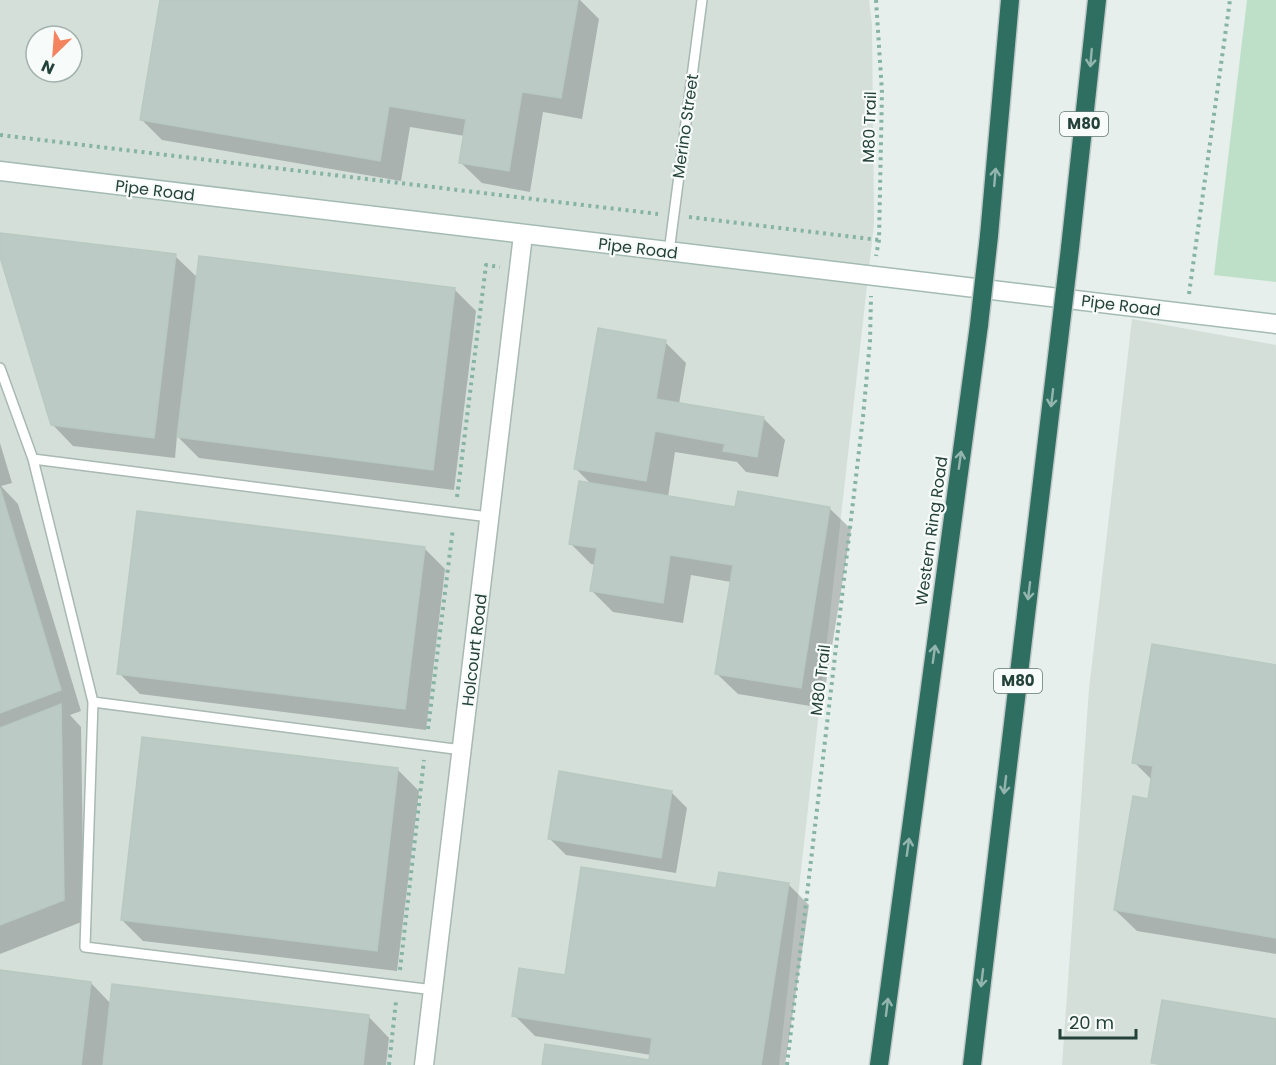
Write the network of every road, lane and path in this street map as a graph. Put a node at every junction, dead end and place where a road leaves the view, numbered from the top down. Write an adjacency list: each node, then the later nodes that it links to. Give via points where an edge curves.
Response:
1 (702, 0): 8 (lane, Merino Street)
2 (876, 0): 10 (path, M80 Trail, via 882,92)
3 (1010, 0): 29 (highway, Western Ring Road, one-way to 3, bridge, via 979,325)
4 (1097, 0): 30 (highway, M80, one-way to 30, bridge)
5 (1230, 0): 15 (path)
6 (0, 135): 8 (path)
7 (0, 171): 9 (street, Pipe Road)
8 (672, 215): 10 (path); 11 (lane, Merino Street)
9 (522, 235): 11 (street, Pipe Road); 13 (street, Holcourt Road)
10 (879, 240): 12 (path, M80 Trail)
11 (669, 252): 15 (street, Pipe Road)
12 (876, 254)
13 (519, 269): 19 (path, via 486,265); 20 (street, Holcourt Road)
14 (870, 297): 28 (path, M80 Trail, via 862,417)
15 (1186, 313): 16 (street, Pipe Road)
16 (1276, 324)
17 (0, 368): 18 (lane)
18 (33, 459): 19 (lane); 21 (lane)
19 (455, 512): 20 (lane); 22 (path)
20 (489, 517): 23 (street, Holcourt Road)
21 (93, 702): 22 (lane); 24 (lane, via 84,946)
22 (426, 746): 23 (lane); 24 (path)
23 (462, 750): 25 (street, Holcourt Road)
24 (398, 985): 25 (lane); 26 (path)
25 (434, 990): 27 (street, Holcourt Road)
26 (389, 1065)
27 (424, 1065)
28 (787, 1065)
29 (879, 1065)
30 (974, 1065)

